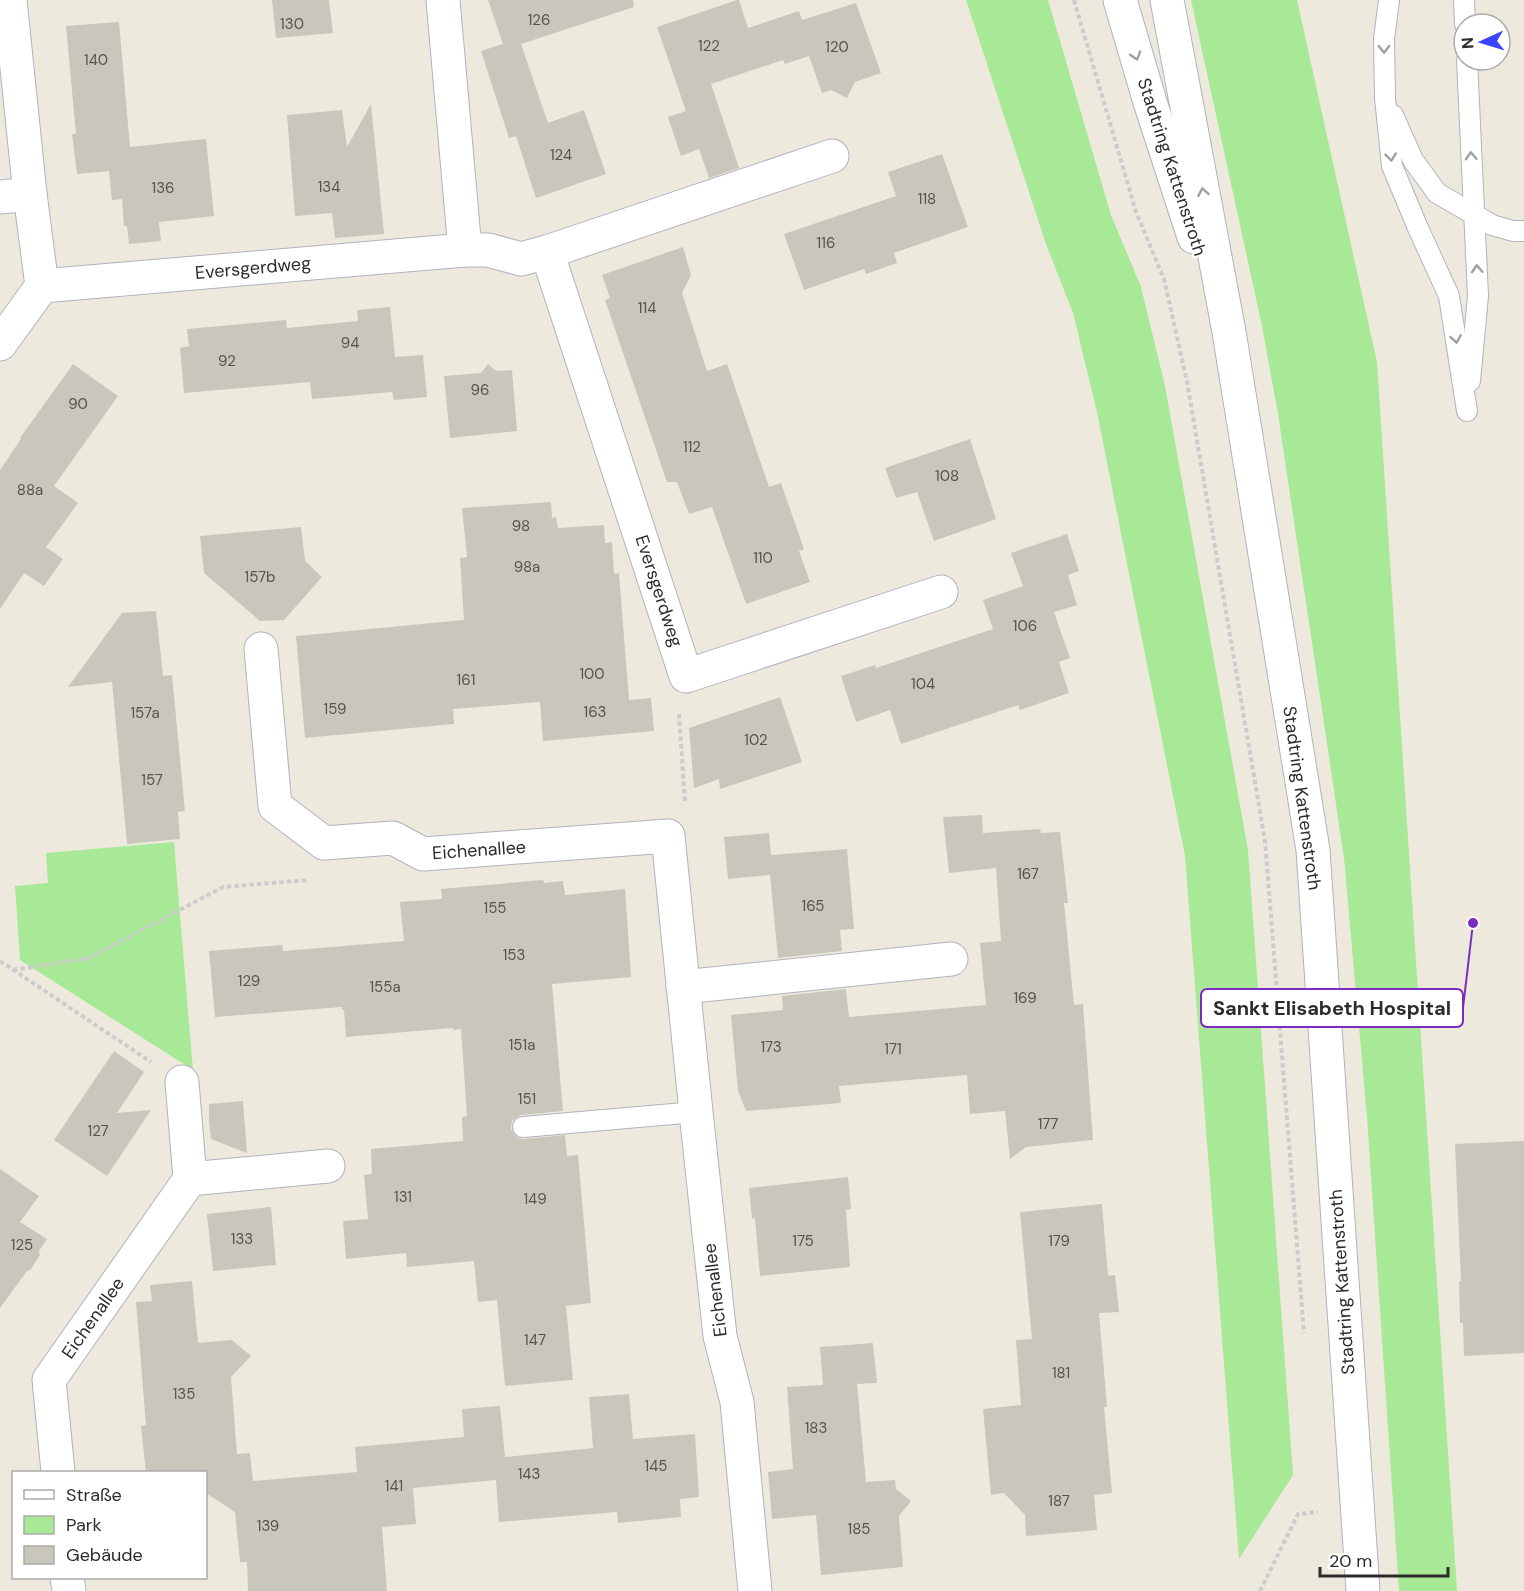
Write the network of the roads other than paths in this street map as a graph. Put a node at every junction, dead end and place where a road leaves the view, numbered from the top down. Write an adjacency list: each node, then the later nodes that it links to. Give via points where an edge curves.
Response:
1 (10, 0): 9 (street)
2 (443, 0): 12 (street)
3 (1120, 0): 15 (street, Stadtring Kattenstroth, one-way to 15, via 1192,234)
4 (1167, 0): 15 (street, Stadtring Kattenstroth, one-way to 4)
5 (1389, 0): 7 (lane, one-way to 7, via 1384,39)
6 (1468, 72): 10 (lane, one-way to 6)
7 (1385, 98): 10 (lane, via 1413,160 1437,193); 10 (lane, one-way to 10, via 1392,166 1449,296 1467,411 1478,296)
8 (832, 156): 13 (street, Eversgerdweg)
9 (15, 195): 14 (street)
10 (1474, 215): 11 (lane, via 1492,225)
11 (1524, 231)
12 (465, 250): 13 (street, Eversgerdweg, via 488,250 521,259); 14 (street, Eversgerdweg)
13 (547, 252): 17 (street, Eversgerdweg, via 686,676)
14 (42, 286): 16 (street)
15 (1229, 332): 28 (street, Stadtring Kattenstroth, via 1312,850)
16 (0, 344)
17 (940, 592)
18 (261, 649): 20 (street, Eichenallee, via 275,806 324,843 393,838 423,854 668,836)
19 (951, 959): 20 (street)
20 (683, 987): 22 (street, Eichenallee)
21 (182, 1082): 25 (street)
22 (696, 1112): 23 (lane); 27 (street, Eichenallee, via 720,1336 736,1402)
23 (523, 1127)
24 (328, 1166): 25 (street)
25 (190, 1179): 26 (street, Eichenallee, via 49,1380)
26 (58, 1471)
27 (755, 1591)
28 (1363, 1591)

